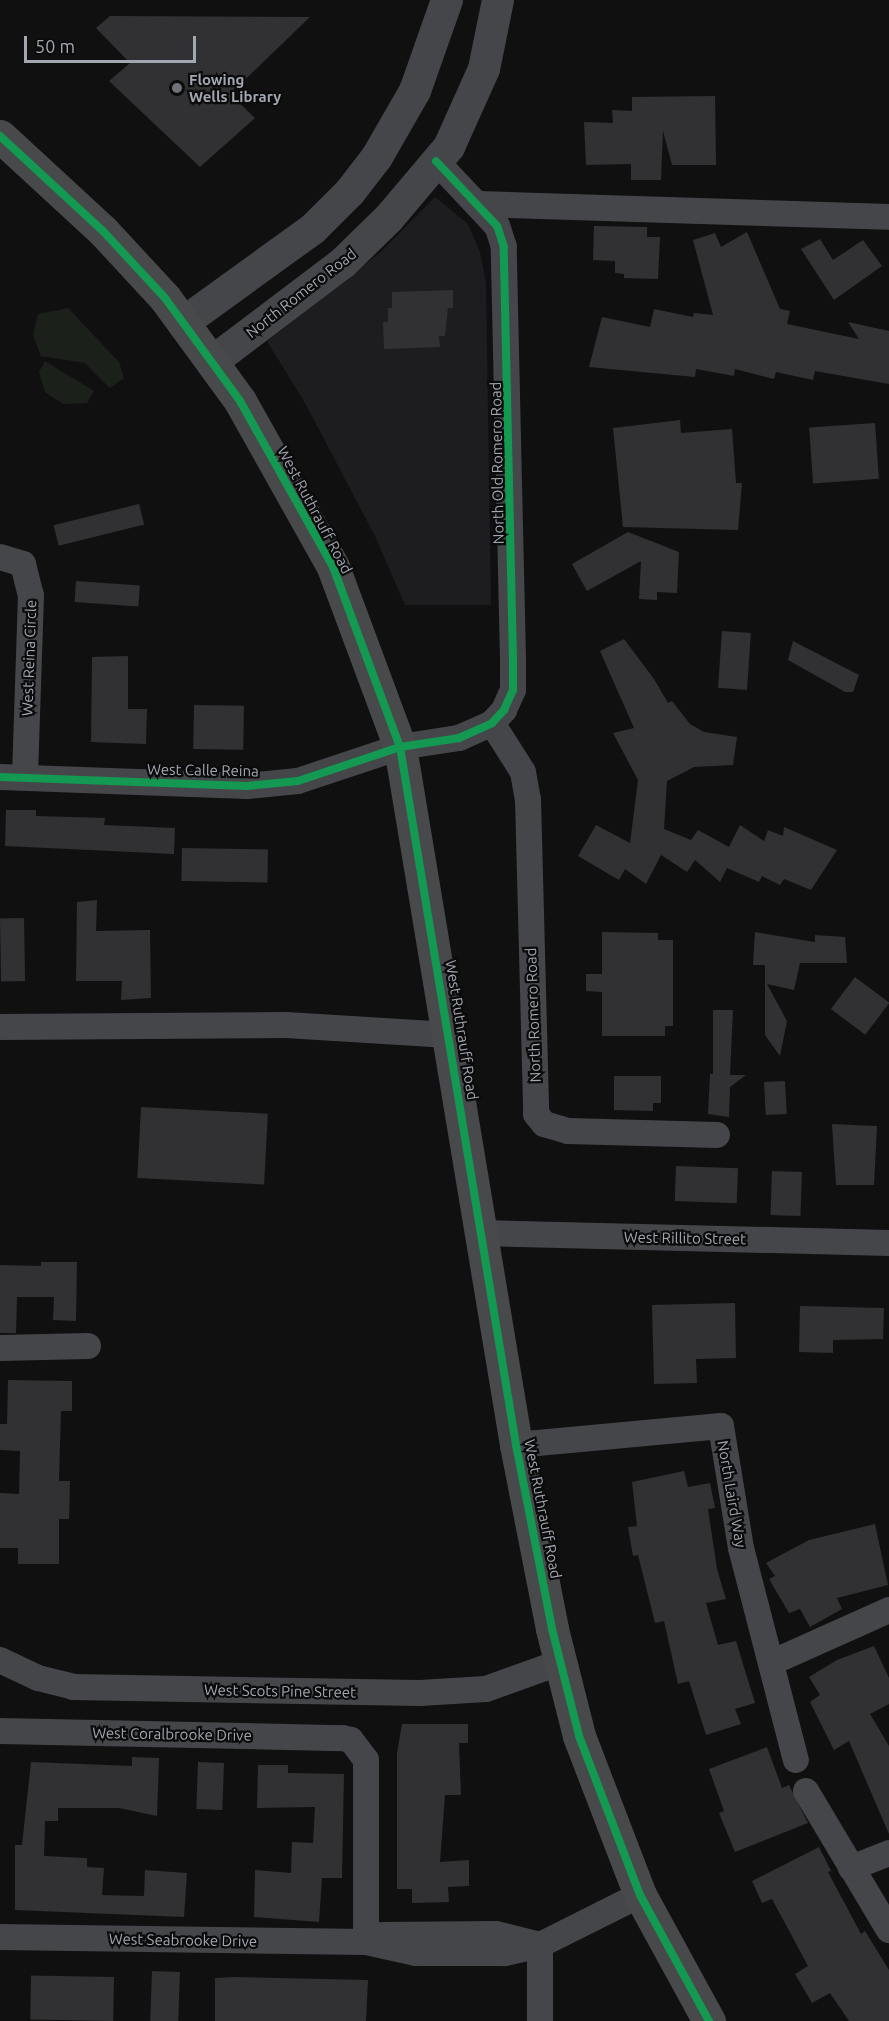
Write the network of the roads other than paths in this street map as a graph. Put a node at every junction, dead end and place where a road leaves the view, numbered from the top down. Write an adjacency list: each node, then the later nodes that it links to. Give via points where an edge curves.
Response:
1 (447, 0): 7 (street, via 415,91 377,157 350,192 312,229)
2 (498, 0): 4 (street, North Romero Road, via 484,69 449,147)
3 (0, 136): 7 (main road, West Ruthrauff Road, via 103,231)
4 (436, 161): 5 (street, North Old Romero Road); 8 (street, North Romero Road, via 389,218 343,263)
5 (478, 204): 6 (street); 10 (street, North Old Romero Road, via 497,226 504,247 510,389 513,690 504,710)
6 (889, 218)
7 (183, 323): 8 (main road, West Ruthrauff Road)
8 (212, 362): 11 (main road, West Ruthrauff Road, via 240,400 333,567)
9 (0, 557): 13 (street, West Reina Circle, via 23,564 31,595)
10 (492, 723): 11 (street, via 459,738); 16 (street, North Romero Road, via 524,772 528,799 536,1114 544,1124 568,1131)
11 (400, 747): 13 (street, West Calle Reina, via 298,781 248,786); 15 (main road, West Ruthrauff Road)
12 (0, 777): 13 (street, West Calle Reina)
13 (25, 777)
14 (0, 1027): 15 (street, via 286,1025)
15 (449, 1035): 17 (main road, West Ruthrauff Road)
16 (717, 1135)
17 (482, 1233): 18 (street, West Rillito Street); 21 (main road, West Ruthrauff Road)
18 (889, 1243)
19 (88, 1346): 20 (street)
20 (0, 1348)
21 (516, 1445): 24 (main road, West Ruthrauff Road); 25 (street, North Laird Way, via 721,1426 741,1548)
22 (889, 1610): 25 (street)
23 (0, 1660): 24 (street, West Scots Pine Street, via 38,1678 73,1687 420,1693 486,1689)
24 (561, 1662): 31 (main road, West Ruthrauff Road, via 579,1736)
25 (773, 1662): 27 (street, North Laird Way)
26 (0, 1731): 34 (street, West Coralbrooke Drive, via 351,1740 366,1760)
27 (796, 1760)
28 (806, 1791): 30 (street)
29 (889, 1853): 30 (street)
30 (851, 1868): 32 (street)
31 (640, 1895): 35 (street); 37 (main road, West Ruthrauff Road)
32 (889, 1930)
33 (0, 1937): 34 (street, West Seabrooke Drive)
34 (366, 1942): 35 (street, West Seabrooke Drive, via 383,1935 496,1934)
35 (540, 1945): 36 (street)
36 (540, 2021)
37 (709, 2021)

